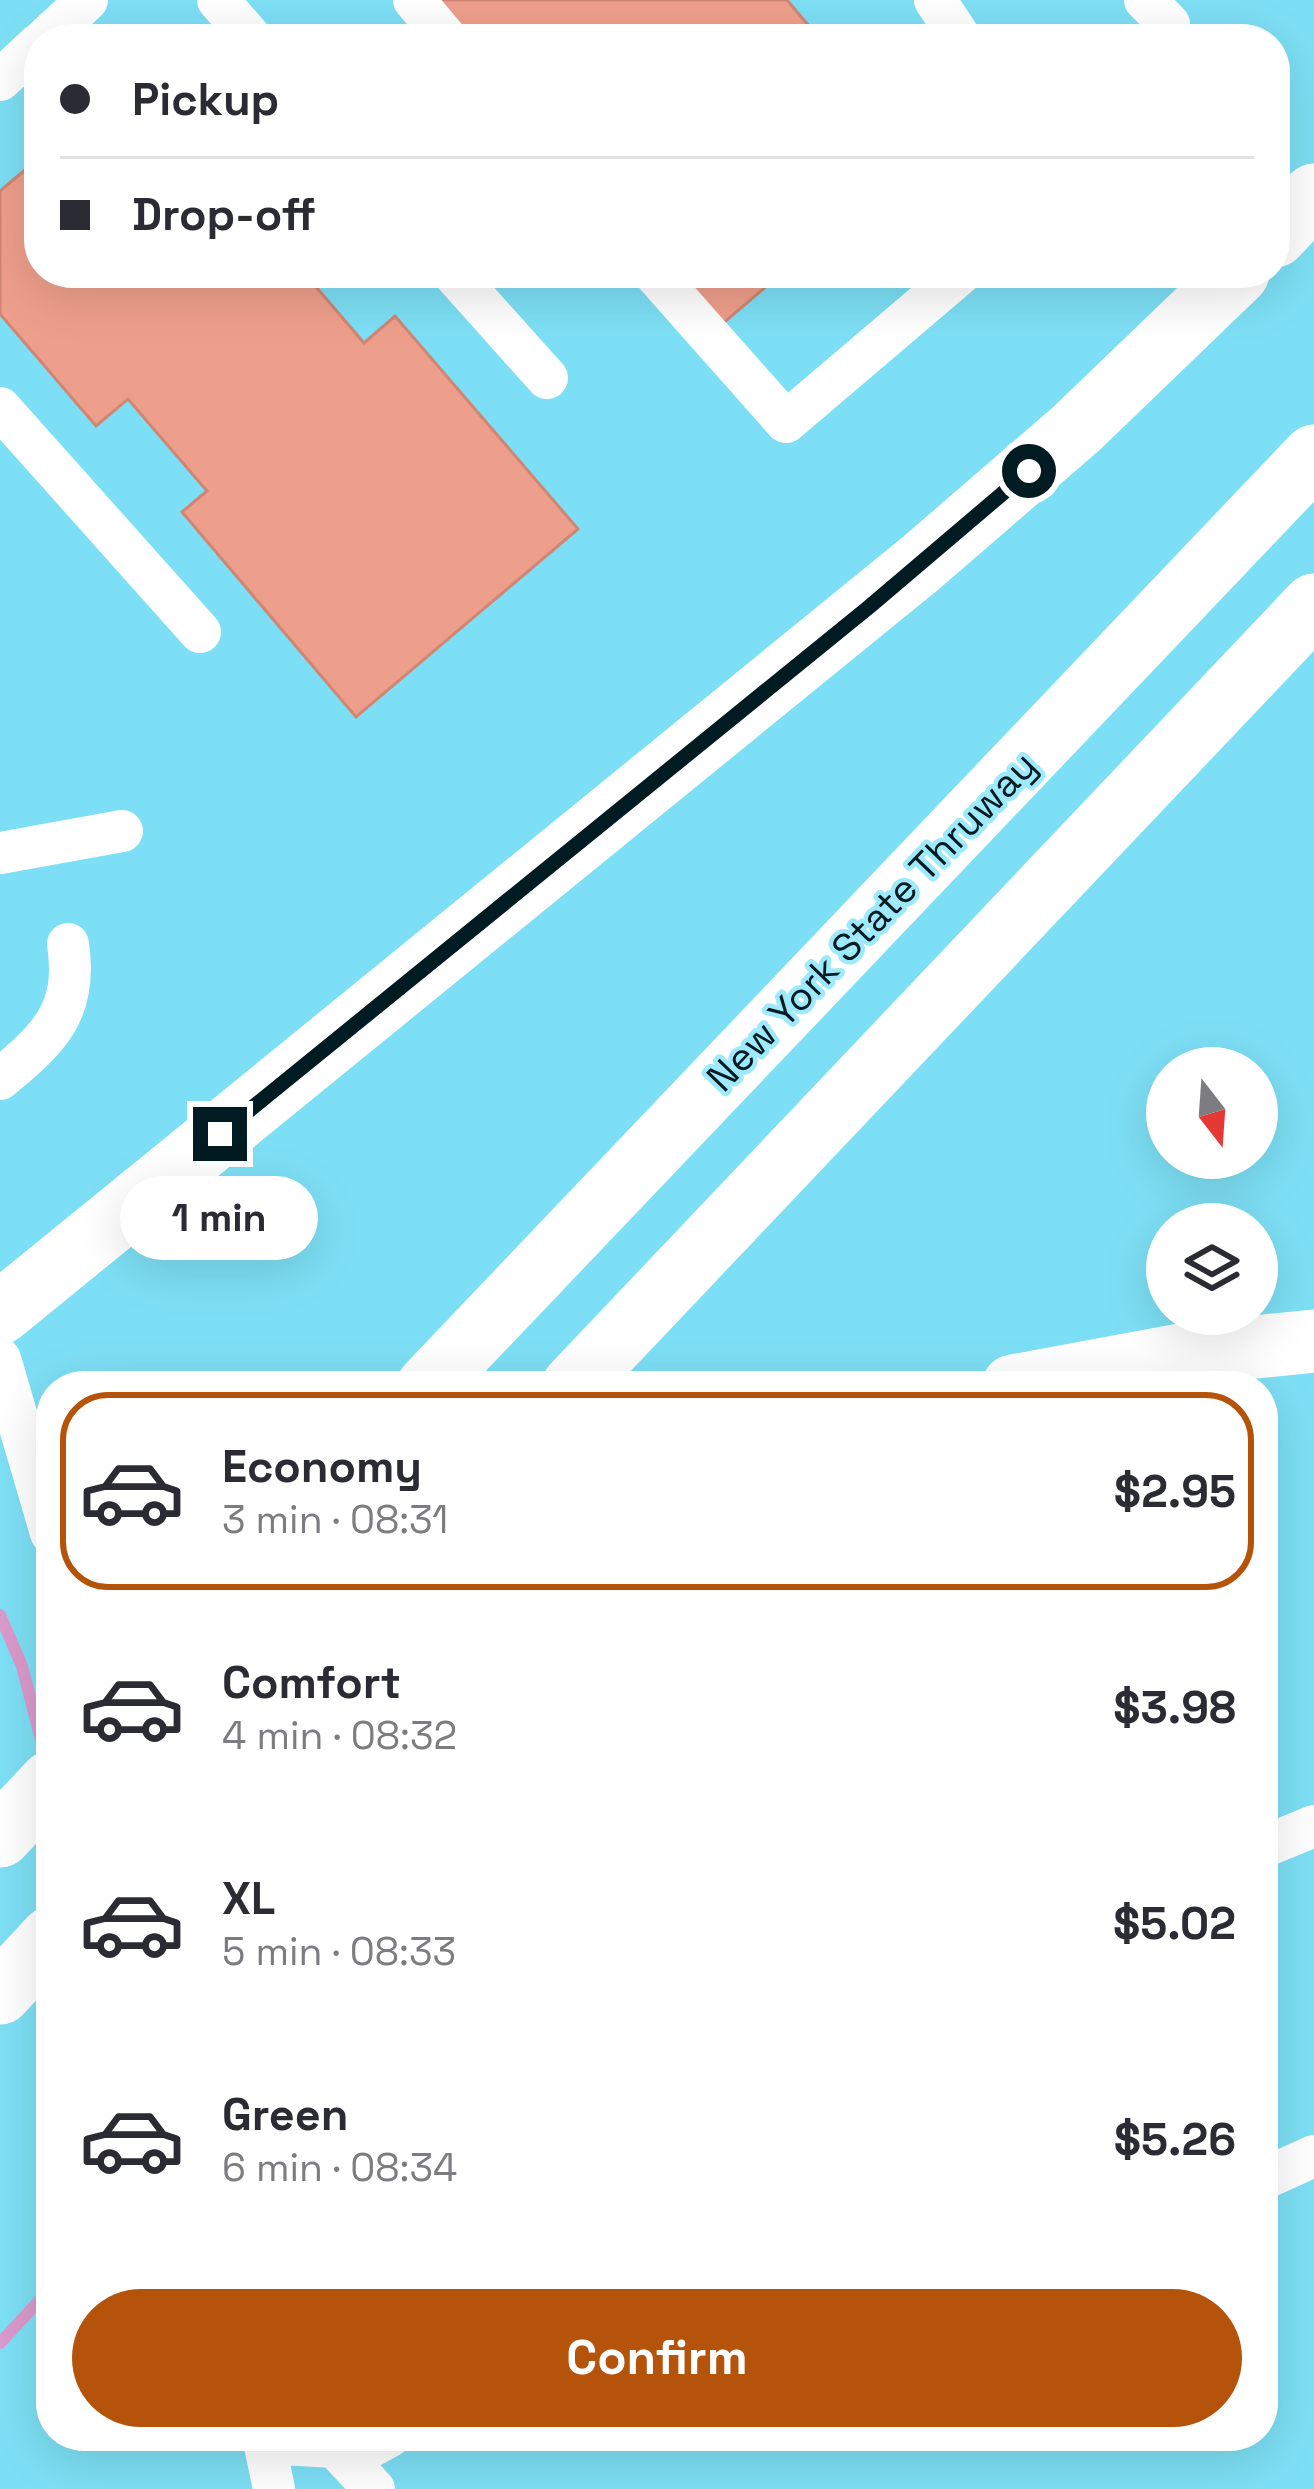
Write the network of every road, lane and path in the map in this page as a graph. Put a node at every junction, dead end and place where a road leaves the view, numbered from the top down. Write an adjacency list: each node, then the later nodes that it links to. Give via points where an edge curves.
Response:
1 (87, 0): 4 (street)
2 (218, 0): 5 (street)
3 (414, 0): 6 (street)
4 (61, 24)
5 (238, 24)
6 (434, 24)
7 (24, 58): 8 (street)
8 (0, 80)
9 (1314, 195): 10 (highway)
10 (1290, 220)
11 (466, 288): 15 (street)
12 (667, 288): 13 (street, via 786,422)
13 (943, 288)
14 (1222, 288): 24 (highway, via 935,551)
15 (547, 378)
16 (0, 408): 19 (street)
17 (1314, 456): 27 (highway, New York State Thruway)
18 (1314, 605): 28 (highway)
19 (200, 632)
20 (122, 831): 21 (street)
21 (0, 853)
22 (68, 944): 23 (street, via 72,986 60,1016)
23 (0, 1079)
24 (0, 1313)
25 (1314, 1341): 29 (highway)
26 (0, 1359): 30 (street)
27 (442, 1371)
28 (587, 1371)
29 (1094, 1371)
30 (36, 1482)
31 (36, 1798): 33 (highway)
32 (1314, 1826): 34 (street)
33 (0, 1835)
34 (1278, 1841)
35 (1314, 2156): 36 (street)
36 (1278, 2172)
37 (266, 2451): 40 (street)
38 (339, 2451): 39 (street)
39 (361, 2474)
40 (274, 2489)

